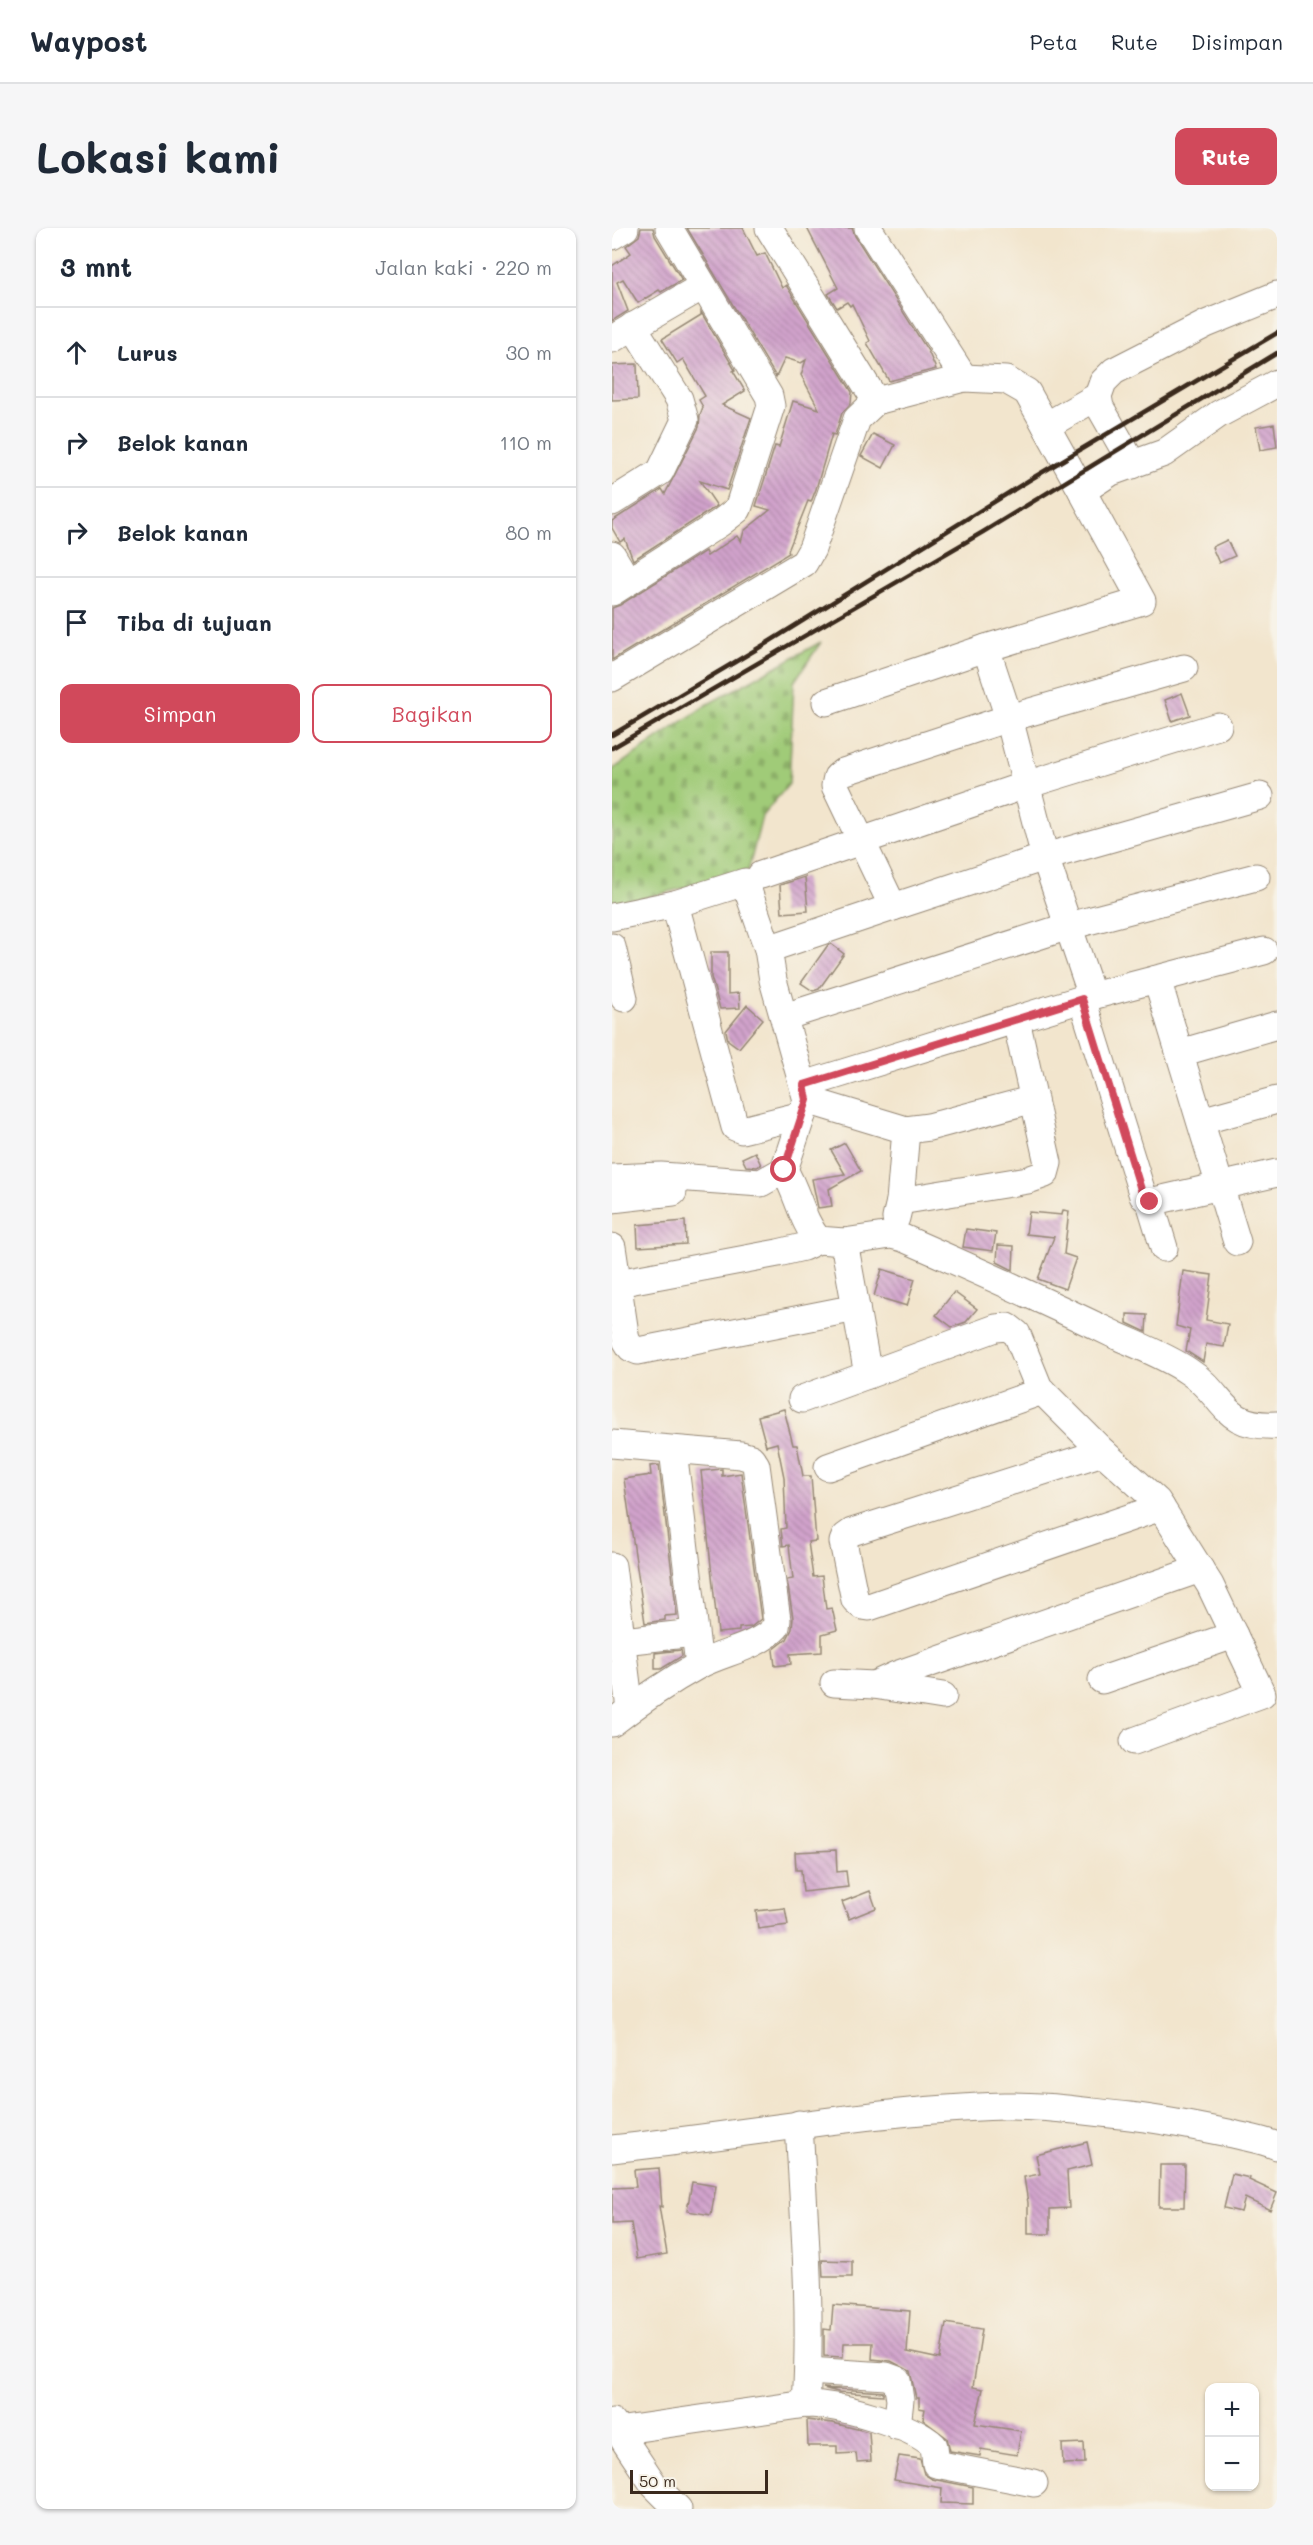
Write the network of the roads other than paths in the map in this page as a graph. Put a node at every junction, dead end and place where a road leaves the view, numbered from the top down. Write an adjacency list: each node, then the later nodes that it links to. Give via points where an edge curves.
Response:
1 (625, 228): 5 (street)
2 (669, 228): 6 (street)
3 (868, 228): 9 (street)
4 (775, 230): 11 (street)
5 (612, 236)
6 (703, 286): 8 (street); 16 (street, via 769,396 771,406 738,509)
7 (1277, 295): 12 (street, via 1206,324 1114,371)
8 (622, 333): 14 (street, via 679,399 685,420 660,472)
9 (964, 378): 11 (street); 12 (street, via 1006,380)
10 (1277, 383): 13 (street, via 1219,414 1164,453)
11 (876, 401): 19 (street, via 857,418 804,563)
12 (1070, 412): 13 (street); 13 (street, via 1100,407)
13 (1104, 479): 17 (street, via 1142,601)
14 (612, 502)
15 (612, 555): 16 (street)
16 (620, 587)
17 (986, 648): 20 (street); 21 (street)
18 (1184, 668): 21 (street)
19 (612, 678)
20 (826, 702)
21 (1009, 718): 23 (street); 25 (street, via 837,777 836,786)
22 (1218, 726): 23 (street)
23 (1026, 785): 25 (street); 26 (street)
24 (1260, 796): 26 (street)
25 (862, 842): 27 (street); 30 (street)
26 (1046, 857): 30 (street); 32 (street)
27 (761, 875)
28 (1256, 877): 32 (street)
29 (675, 904): 31 (street); 34 (street, via 745,882); 44 (street, via 735,1127 742,1130)
30 (893, 907): 34 (street)
31 (612, 917)
32 (1069, 926): 38 (street); 39 (street)
33 (612, 947): 37 (street)
34 (768, 949): 39 (street)
35 (1264, 951): 36 (street)
36 (1157, 979): 38 (street); 42 (street)
37 (624, 998)
38 (1087, 998): 40 (street); 55 (street, via 1143,1196)
39 (784, 1017): 44 (street)
40 (1016, 1020): 43 (street); 44 (street)
41 (1277, 1025): 42 (street)
42 (1180, 1053): 46 (street)
43 (1034, 1099): 47 (street); 54 (street, via 1048,1164 1045,1174)
44 (804, 1100): 47 (street); 48 (street)
45 (1277, 1100): 46 (street)
46 (1201, 1121): 52 (street)
47 (906, 1130): 54 (street)
48 (784, 1170): 51 (street); 57 (street, via 804,1221)
49 (1277, 1173): 52 (street)
50 (612, 1178): 51 (street, via 661,1176)
51 (761, 1183): 53 (street)
52 (1221, 1186): 55 (street); 58 (street)
53 (612, 1199)
54 (900, 1201): 56 (street)
55 (1150, 1202): 60 (street)
56 (891, 1235): 57 (street); 66 (street, via 1087,1321 1188,1371 1230,1412 1250,1424)
57 (831, 1241): 61 (street); 62 (street)
58 (1237, 1242)
59 (612, 1247): 61 (street)
60 (1164, 1248)
61 (618, 1283): 62 (street, via 626,1340 638,1351)
62 (856, 1308): 63 (street)
63 (868, 1375): 64 (street, via 1008,1327 1017,1334); 65 (street)
64 (1042, 1391): 69 (street); 70 (street)
65 (802, 1399)
66 (1277, 1425)
67 (612, 1444): 68 (street)
68 (673, 1450): 74 (street); 77 (street, via 741,1455 751,1458 756,1465 777,1620 776,1627 765,1637)
69 (1103, 1452): 71 (street); 71 (street, via 852,1533 843,1542 855,1600 869,1607)
70 (828, 1467)
71 (1161, 1507): 73 (street)
72 (612, 1566): 76 (street)
73 (1200, 1569): 75 (street); 80 (street)
74 (694, 1633): 76 (street); 77 (street)
75 (1234, 1635): 78 (street); 82 (street)
76 (623, 1641): 83 (street)
77 (699, 1665): 83 (street)
78 (1102, 1680)
79 (834, 1683): 80 (street)
80 (874, 1685): 81 (street)
81 (943, 1696)
82 (1269, 1696): 84 (street)
83 (621, 1716)
84 (1134, 1742)
85 (799, 2124): 86 (street, via 925,2111 1054,2107 1156,2119); 87 (street); 88 (street)
86 (1277, 2145)
87 (612, 2149)
88 (808, 2371): 89 (street); 91 (street, via 897,2380)
89 (806, 2404): 90 (street); 91 (street, via 841,2407)
90 (615, 2426): 93 (street, via 654,2485)
91 (897, 2426): 92 (street, via 932,2443 936,2464)
92 (1034, 2483)
93 (678, 2509)

